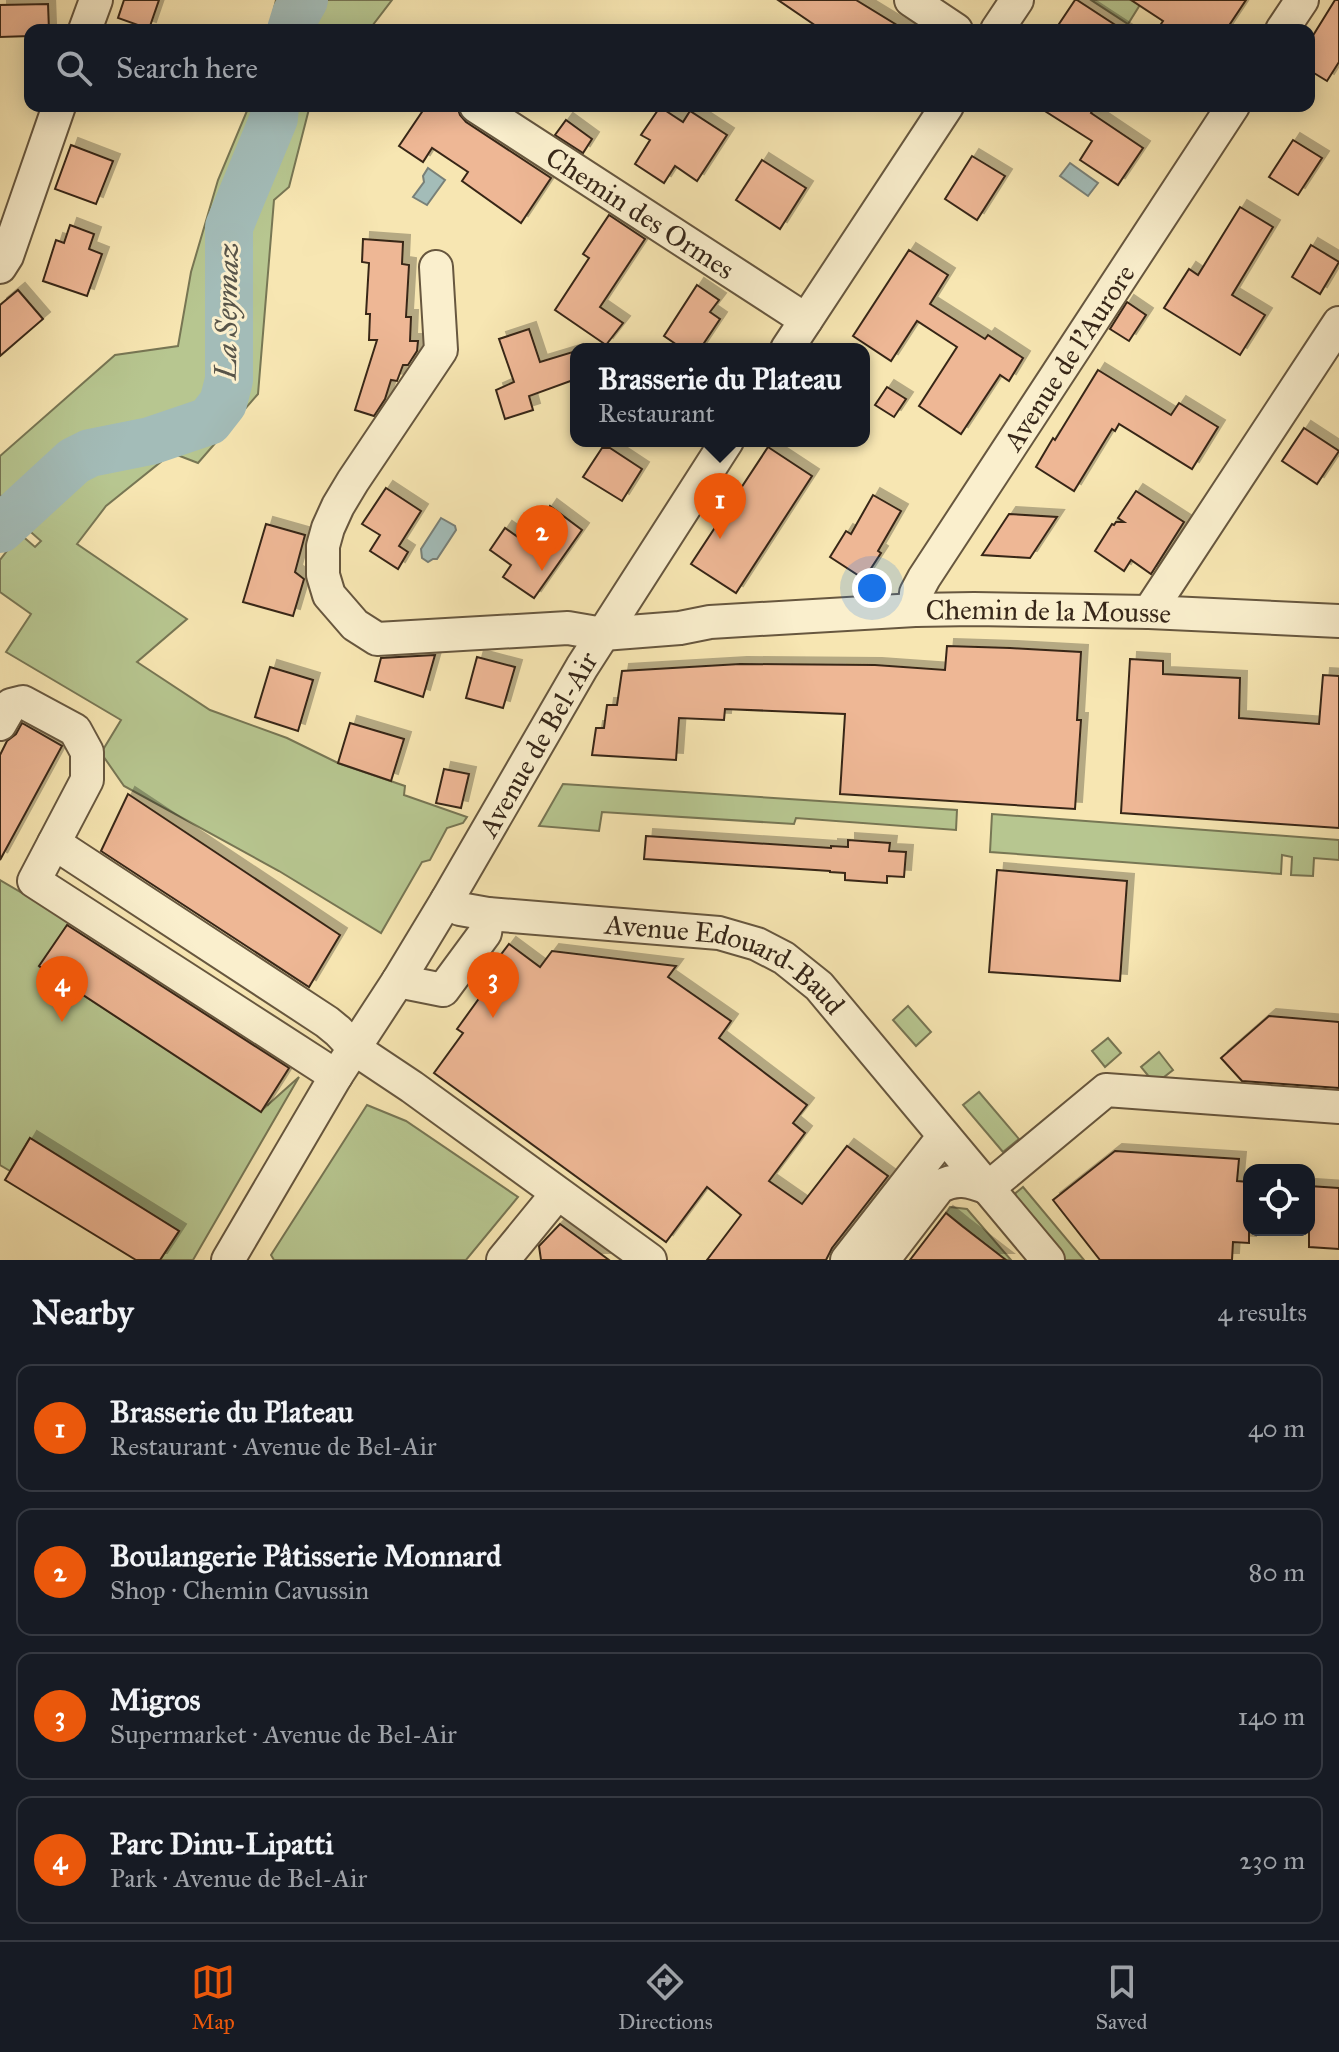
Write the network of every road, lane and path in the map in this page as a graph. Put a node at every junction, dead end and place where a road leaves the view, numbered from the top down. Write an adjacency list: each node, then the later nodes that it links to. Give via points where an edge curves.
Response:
1 (96, 0): 5 (street)
2 (911, 0): 6 (street)
3 (1017, 0): 7 (street)
4 (1302, 0): 8 (street)
5 (87, 24)
6 (947, 24)
7 (1001, 24)
8 (1286, 24)
9 (57, 112): 13 (street)
10 (485, 112): 15 (street, Chemin des Ormes)
11 (943, 112): 15 (street)
12 (1229, 112): 20 (street, Avenue de l'Aurore, via 924,578)
13 (0, 267)
14 (436, 267): 24 (street, Chemin de la Mousse, via 441,350 338,506 323,546 329,595 355,625 377,639 568,628)
15 (806, 320): 17 (street)
16 (1339, 323): 21 (street)
17 (791, 343)
18 (723, 447): 19 (street, Avenue de Bel-Air)
19 (630, 591): 23 (street, Chemin de la Mousse, via 678,616); 24 (street, Avenue de Bel-Air)
20 (915, 610): 21 (street, Chemin de la Mousse); 23 (street, Chemin de la Mousse)
21 (1149, 612): 22 (street, Chemin de la Mousse)
22 (1339, 621)
23 (710, 622): 24 (street, Chemin de la Mousse)
24 (603, 634): 27 (street, Avenue de Bel-Air)
25 (3, 718): 26 (street, via 11,705 23,702 75,730 87,752 87,780)
26 (54, 843): 30 (street, via 327,1022); 31 (street, via 34,881)
27 (447, 900): 28 (street, Avenue Edouard-Baud, via 460,909); 29 (street, Avenue de Bel-Air)
28 (488, 914): 29 (street, via 485,933 443,990); 33 (street, Avenue Edouard-Baud, via 719,933 757,944 819,986)
29 (398, 981): 30 (street, Avenue de Bel-Air)
30 (355, 1049): 31 (street, Avenue de Bel-Air); 35 (street)
31 (336, 1076): 36 (street, Avenue de Bel-Air)
32 (1339, 1107): 34 (street, via 1106,1090)
33 (944, 1136): 34 (street, Avenue Edouard-Baud); 39 (street)
34 (988, 1188): 40 (street, via 966,1181 939,1187); 41 (street, Avenue Edouard-Baud)
35 (557, 1194): 37 (street); 38 (street)
36 (228, 1260)
37 (503, 1260)
38 (650, 1260)
39 (847, 1260)
40 (883, 1260)
41 (1048, 1260)

